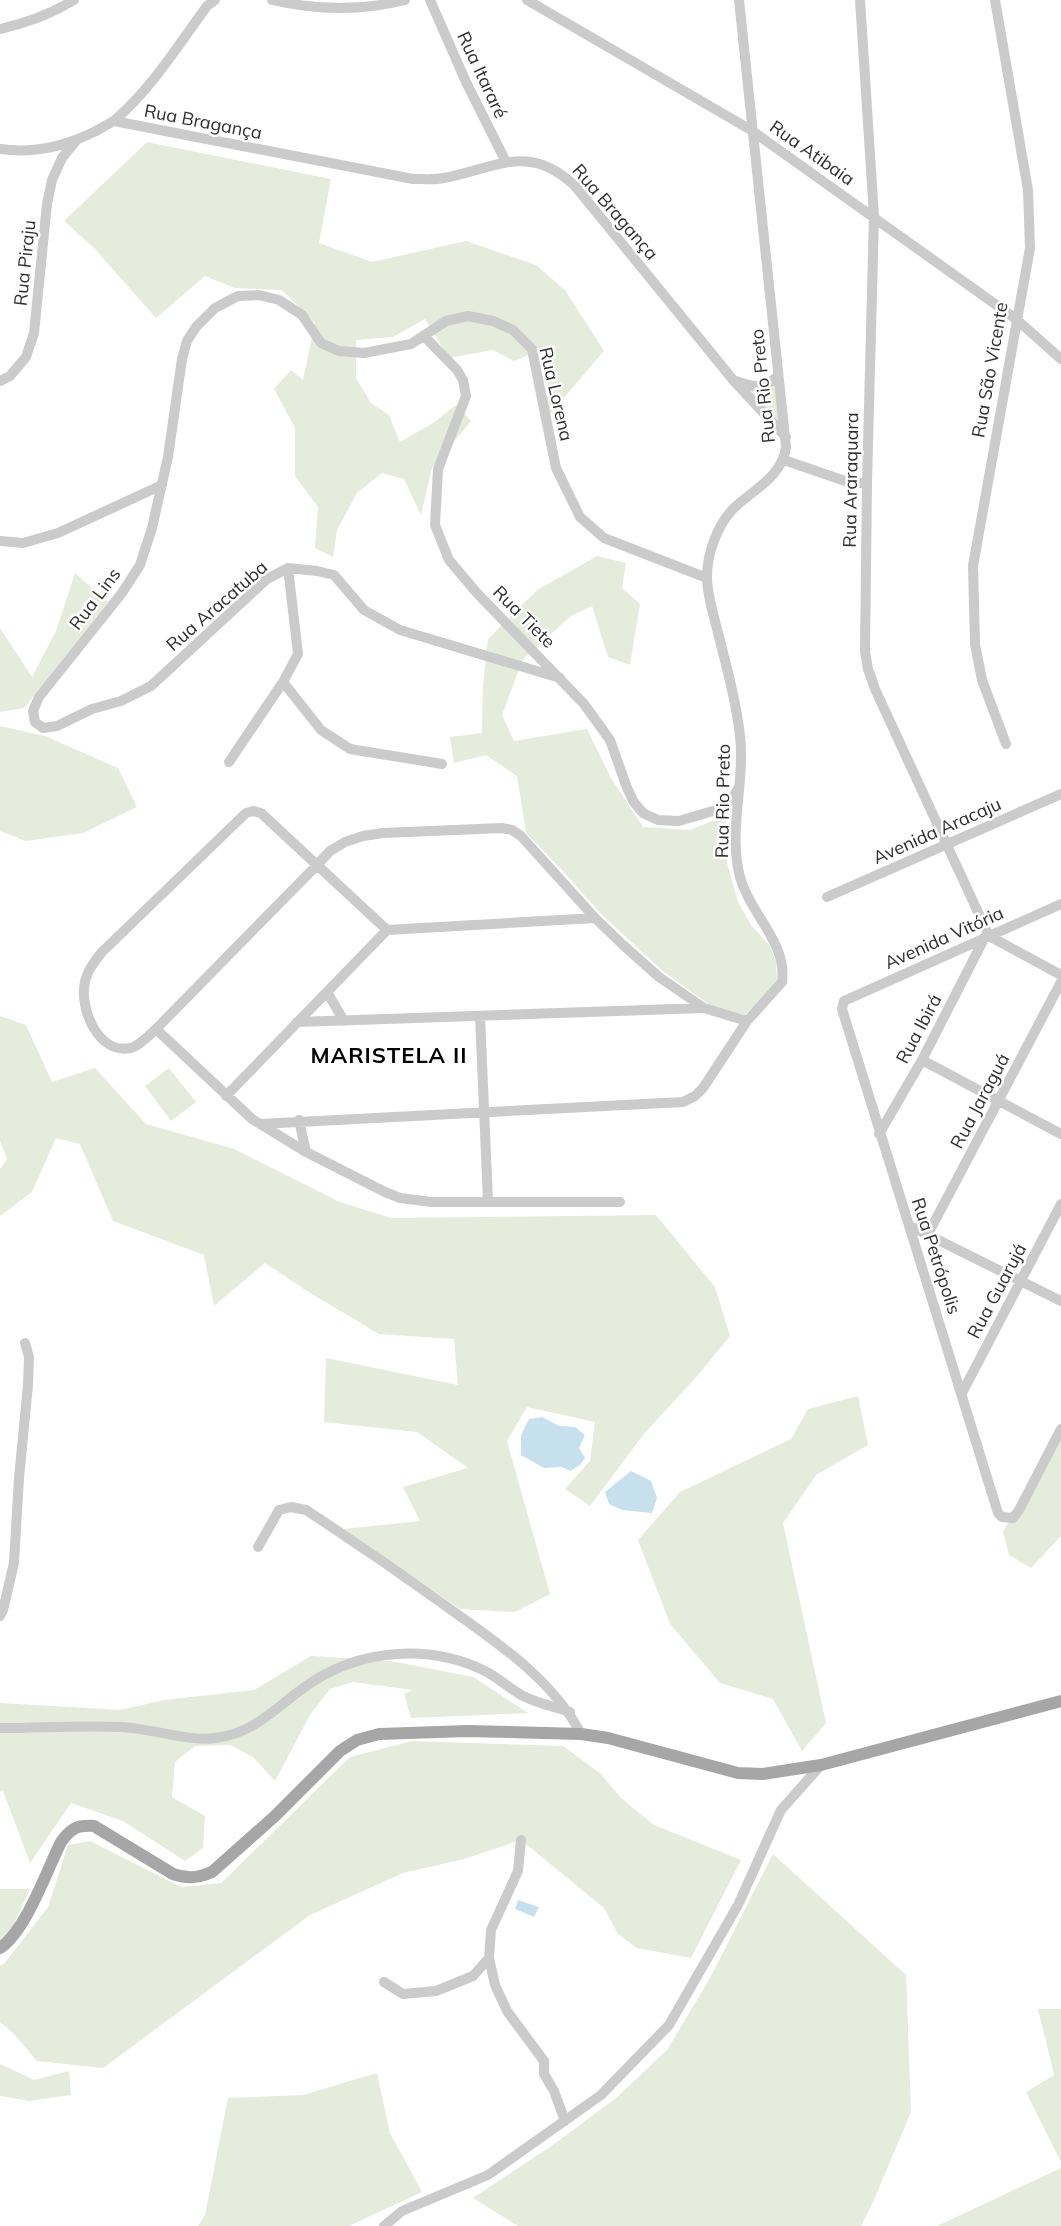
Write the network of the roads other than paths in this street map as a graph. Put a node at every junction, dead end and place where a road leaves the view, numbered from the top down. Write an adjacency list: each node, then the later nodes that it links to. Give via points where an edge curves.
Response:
1 (74, 0): 10 (street, via 48,15)
2 (215, 0): 11 (street, via 207,6 134,102)
3 (272, 0): 4 (street, via 353,8)
4 (405, 0)
5 (430, 0): 15 (street, Rua Itararé)
6 (527, 0): 12 (street, Rua Atibaia)
7 (739, 0): 12 (street, Rua Rio Preto)
8 (860, 0): 16 (street, Rua Araraquara)
9 (995, 0): 17 (street, Rua São Vicente, via 1031,220 1030,248)
10 (0, 29)
11 (114, 121): 13 (street); 15 (street, Rua Bragança, via 413,179 442,178)
12 (751, 130): 16 (street, Rua Atibaia); 20 (street, Rua Rio Preto)
13 (75, 142): 14 (street, via 48,149); 22 (street, Rua Piraju, via 62,158 47,204 34,333 26,357 10,376)
14 (0, 148)
15 (506, 162): 21 (street, Rua Bragança, via 526,161 546,165 562,173)
16 (874, 216): 17 (street, Rua Atibaia); 25 (street, Rua Araraquara)
17 (1016, 319): 19 (street, Rua Atibaia); 33 (street, Rua São Vicente, via 973,566 974,644 982,680)
18 (424, 336): 26 (street, Rua Lorena, via 411,344 386,350 364,353 339,351 321,343 302,315 278,300 259,295 238,296 215,308 187,341); 29 (street, Rua Lorena, via 446,321 468,316 493,321 526,340 532,349 556,468 580,518 604,538); 30 (street, Rua Tiete, via 463,380 466,396 438,469 435,525 449,560)
19 (1061, 359)
20 (778, 376): 21 (street, via 760,388); 23 (street, Rua Rio Preto)
21 (734, 380): 23 (street, Rua Bragança)
22 (0, 381)
23 (786, 437): 24 (street, Rua Rio Preto)
24 (784, 460): 25 (street, via 851,483); 29 (street, Rua Rio Preto, via 779,469 733,509 720,528 711,550)
25 (867, 483): 38 (street, Rua Araraquara, via 865,651 868,669)
26 (162, 486): 27 (street, via 58,534 23,543); 32 (street, Rua Lins, via 140,565 122,593 39,698 33,711)
27 (0, 540)
28 (288, 568): 30 (street, Rua Aracatuba, via 334,575 364,610 400,630); 31 (street, via 298,654); 32 (street, Rua Aracatuba, via 267,579 151,686 57,726 44,728)
29 (707, 578): 36 (street, Rua Rio Preto, via 740,733 743,759)
30 (560, 678): 36 (street, Rua Tiete, via 610,740 633,801 643,813 658,820 679,821 716,810 731,800)
31 (283, 682): 34 (street); 35 (street, via 321,730 350,748)
32 (34, 722)
33 (1006, 744)
34 (229, 762)
35 (442, 764)
36 (740, 786): 52 (street, Rua Rio Preto, via 736,818 738,868 752,907 776,945 782,961 782,982)
37 (1061, 794): 38 (street, Avenida Aracaju)
38 (947, 844): 40 (street, Avenida Aracaju); 44 (street, Rua Araraquara)
39 (317, 865): 42 (street, via 330,851 363,836 507,828 521,836); 43 (street); 54 (street); 54 (street, via 261,812 246,813 102,952 85,981 84,999 94,1030 106,1042 119,1048 130,1048)
40 (827, 897)
41 (1061, 904): 44 (street, Avenida Vitória)
42 (595, 918): 43 (street); 49 (street, via 660,977)
43 (387, 930): 47 (street)
44 (987, 936): 45 (street); 48 (street, Avenida Vitória); 55 (street, Rua Ibirá)
45 (1061, 975)
46 (1061, 982): 57 (street, Rua Jaraguá)
47 (327, 992): 51 (street); 53 (street)
48 (842, 1004): 61 (street, Rua Petrópolis)
49 (704, 1008): 50 (street); 52 (street)
50 (480, 1016): 51 (street); 58 (street)
51 (344, 1021): 53 (street)
52 (747, 1021): 58 (street, Rua Rio Preto, via 703,1088 683,1102)
53 (297, 1022): 56 (street)
54 (156, 1029): 56 (street)
55 (922, 1060): 57 (street); 61 (street, Rua Ibirá)
56 (226, 1096): 60 (street, via 245,1115)
57 (999, 1101): 62 (street); 68 (street, Rua Jaraguá)
58 (485, 1111): 59 (street, Rua Rio Preto); 64 (street)
59 (300, 1120): 60 (street, Rua Rio Preto); 63 (street)
60 (260, 1124): 63 (street)
61 (879, 1134): 67 (street, Rua Petrópolis)
62 (1061, 1134)
63 (306, 1152): 64 (street, via 400,1198 431,1202)
64 (488, 1201): 65 (street)
65 (620, 1202)
66 (1061, 1204): 69 (street, Rua Guarujá)
67 (910, 1226): 68 (street); 72 (street, Rua Petrópolis)
68 (928, 1234): 69 (street)
69 (1021, 1281): 70 (street); 72 (street, Rua Guarujá)
70 (1061, 1301)
71 (25, 1343): 75 (street, via 29,1357 28,1385 14,1563)
72 (962, 1393): 73 (street, Rua Petrópolis, via 1002,1518 1013,1518 1019,1510)
73 (1061, 1428)
74 (258, 1547): 77 (street, via 279,1510 290,1507 306,1510 493,1640 532,1673)
75 (0, 1616)
76 (1061, 1701): 80 (main road)
77 (570, 1712): 78 (street, via 524,1696 485,1671 449,1658 410,1653 372,1657 343,1665 288,1698 264,1720 241,1733 213,1738 121,1727); 79 (street)
78 (0, 1728)
79 (581, 1734): 80 (main road, via 608,1738 738,1773 763,1774); 82 (main road, via 458,1731 379,1734 357,1740 340,1751 275,1816 212,1872 200,1877 185,1878 173,1874 94,1826 81,1825 68,1831 60,1842 22,1924)
80 (821, 1765): 85 (street, via 781,1810 738,1905 669,2025 601,2095)
81 (520, 1840): 83 (street, via 518,1871 491,1930)
82 (0, 1948)
83 (489, 1958): 84 (street, via 473,1976 436,1991 403,1994); 85 (street, via 494,1985 507,2011 544,2061 544,2074 554,2090)
84 (384, 1982)
85 (565, 2121): 86 (street, via 488,2175 402,2211)
86 (384, 2226)

